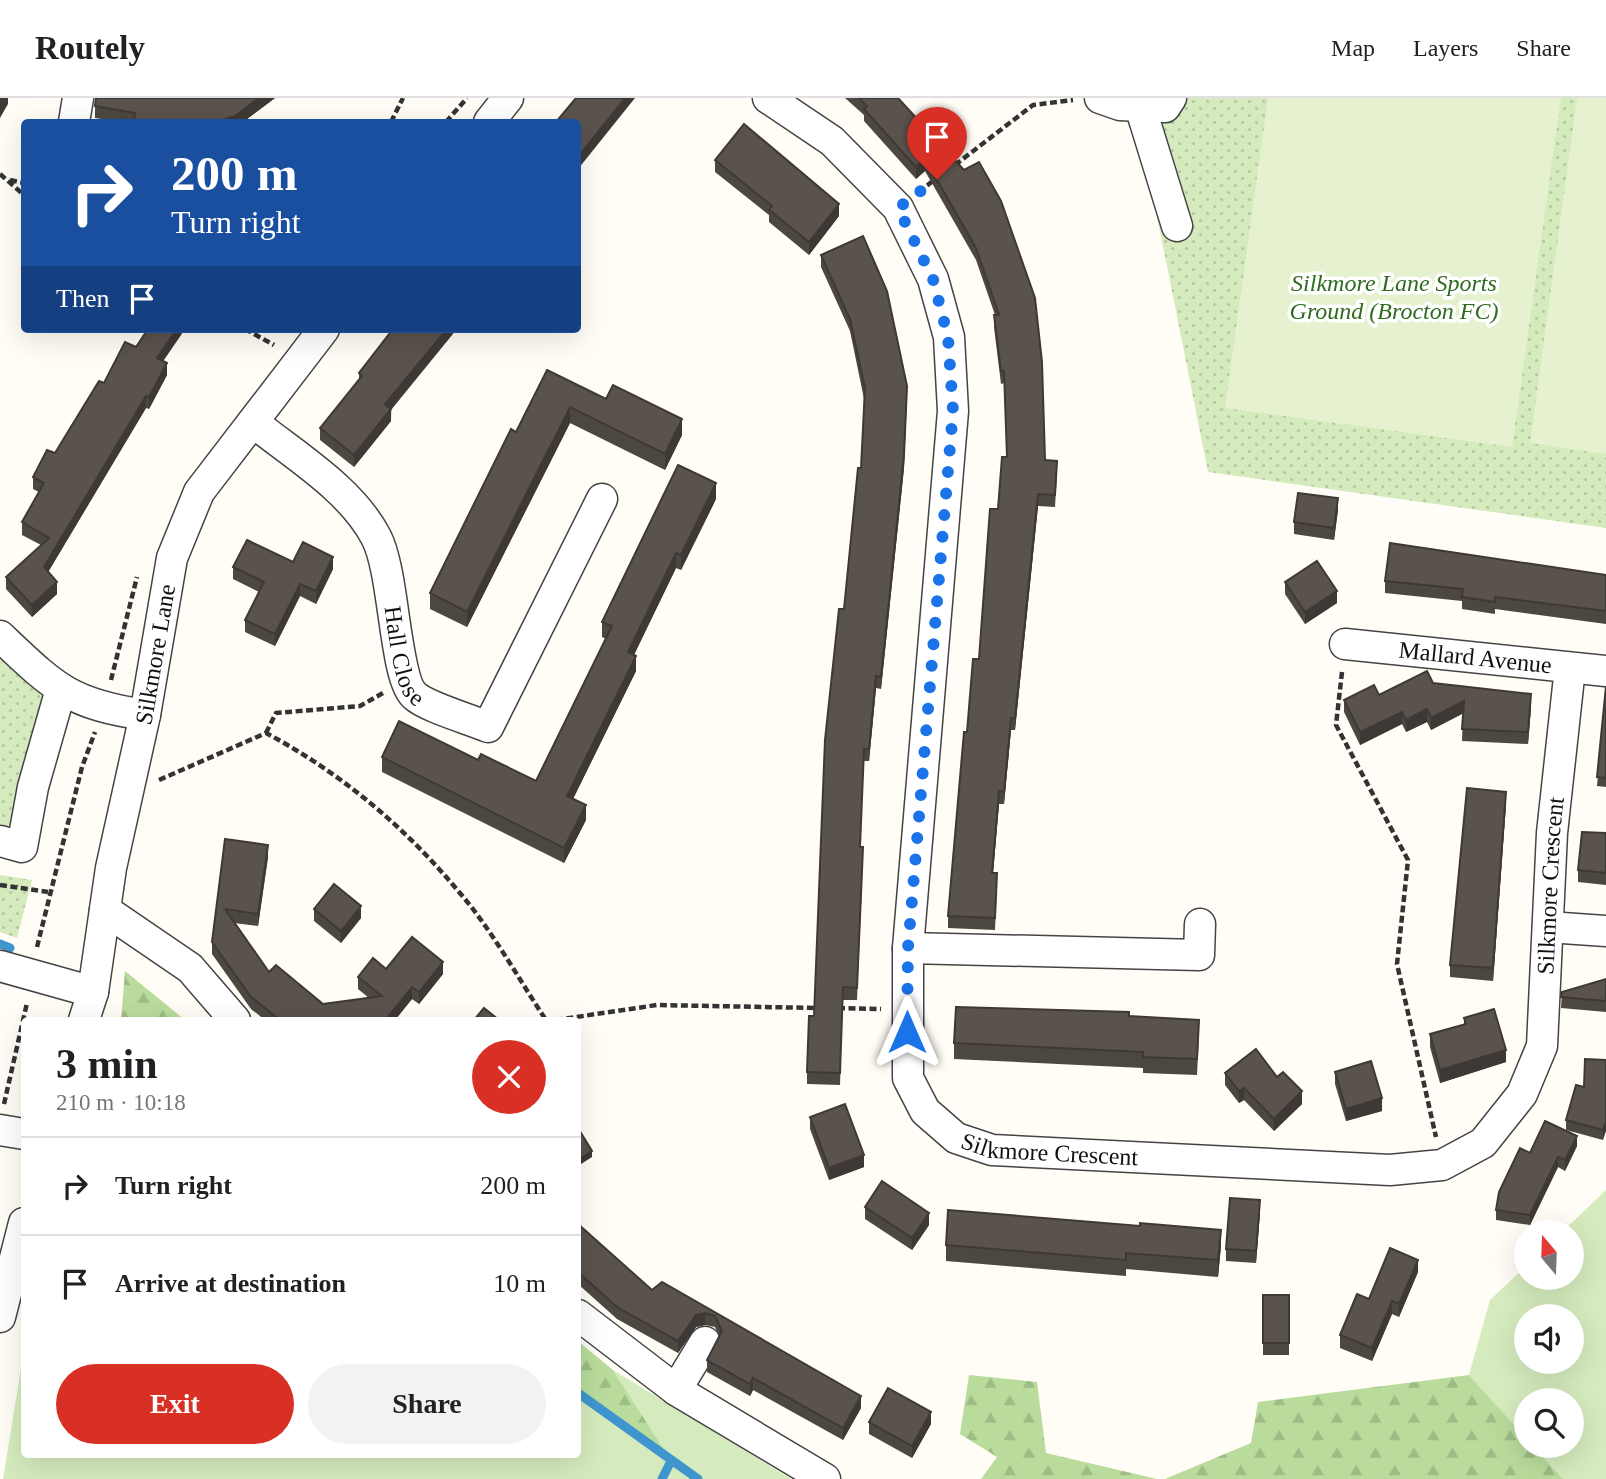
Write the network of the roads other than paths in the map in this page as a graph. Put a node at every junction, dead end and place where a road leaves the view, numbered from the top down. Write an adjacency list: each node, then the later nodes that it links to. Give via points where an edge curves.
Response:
1 (78, 98): 7 (street)
2 (509, 98): 8 (street)
3 (768, 98): 24 (street, Silkmore Crescent, via 832,141 898,208 936,290 948,337 953,411)
4 (1171, 98): 6 (street, via 1166,107)
5 (1090, 99): 6 (street)
6 (1140, 106): 9 (street)
7 (74, 119)
8 (492, 119)
9 (1177, 226)
10 (321, 333): 11 (street, Silkmore Lane)
11 (253, 422): 12 (street, Hall Close, via 358,508 378,540 391,583 404,681 415,696 488,727); 18 (street, Silkmore Lane, via 199,492 172,558)
12 (602, 499)
13 (1345, 644): 15 (street, Mallard Avenue)
14 (3, 646): 17 (street)
15 (1570, 667): 16 (street, Mallard Avenue); 22 (street, Silkmore Crescent, via 1552,833)
16 (1606, 671)
17 (61, 690): 18 (street, via 104,709); 19 (street, via 33,787 22,847)
18 (145, 715): 20 (street, Silkmore Lane)
19 (0, 841)
20 (105, 910): 26 (street, Silkmore Lane); 27 (street, via 190,968)
21 (1200, 924): 24 (street, via 1199,955)
22 (1548, 927): 23 (street); 24 (street, Silkmore Crescent, via 1542,1046 1521,1094 1483,1143 1442,1165 1390,1170 992,1150 957,1138 925,1111 908,1078)
23 (1606, 931)
24 (908, 948)
25 (0, 966): 26 (street)
26 (88, 1006)
27 (232, 1017)
28 (2, 1118): 29 (street)
29 (21, 1132)
30 (21, 1235): 31 (street)
31 (0, 1317)
32 (581, 1317): 34 (street)
33 (705, 1342): 34 (street)
34 (676, 1390): 35 (street)
35 (825, 1479)

